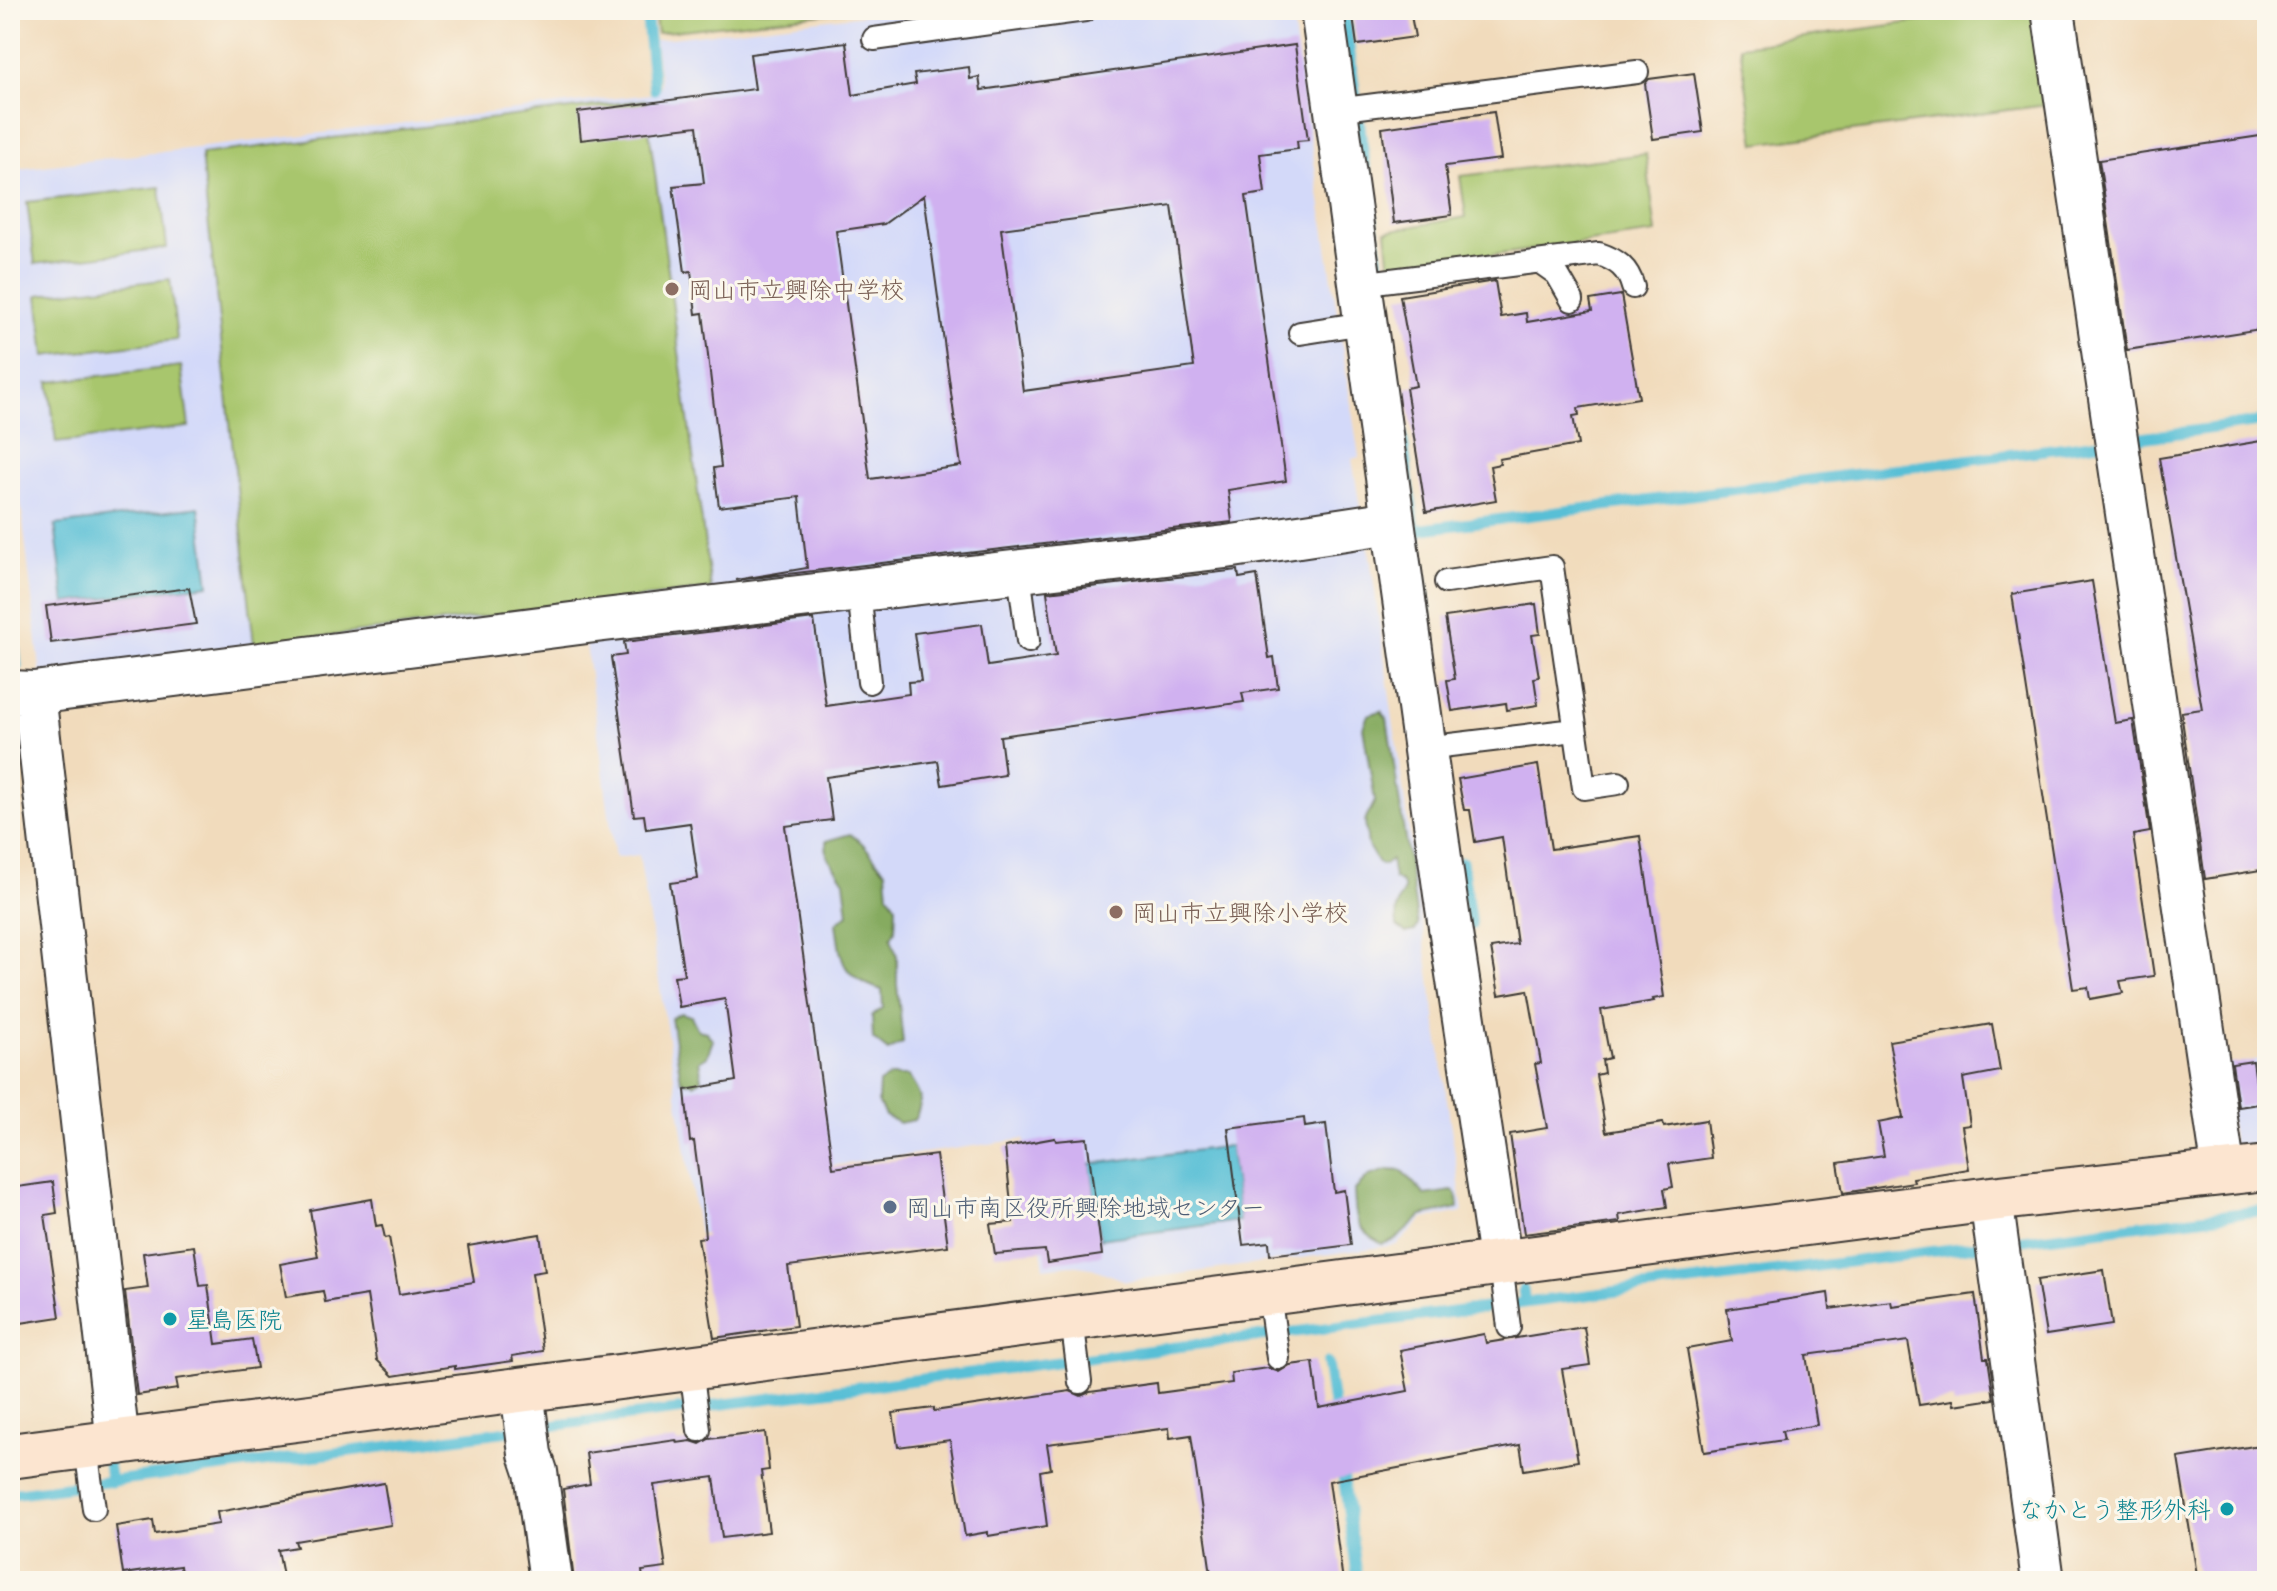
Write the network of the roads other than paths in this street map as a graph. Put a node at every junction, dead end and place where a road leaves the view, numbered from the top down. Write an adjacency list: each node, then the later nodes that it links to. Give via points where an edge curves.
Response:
1 (1085, 10): 4 (lane)
2 (1322, 10): 6 (street)
3 (2053, 10): 23 (street)
4 (874, 39)
5 (1637, 72): 6 (lane)
6 (1351, 108): 9 (street)
7 (1540, 262): 8 (lane, via 1599,254 1625,268); 9 (lane); 10 (lane, via 1557,274)
8 (1633, 287)
9 (1372, 292): 11 (lane); 12 (street)
10 (1572, 300)
11 (1300, 333)
12 (1392, 522): 13 (street); 20 (street)
13 (1019, 573): 15 (street); 16 (lane)
14 (1446, 582): 19 (lane, via 1552,567)
15 (859, 592): 17 (lane); 18 (street)
16 (1028, 641)
17 (869, 682)
18 (22, 693): 34 (street)
19 (1575, 730): 20 (lane); 21 (lane, via 1584,788)
20 (1439, 747): 25 (street)
21 (1618, 783)
22 (2267, 1168): 23 (street)
23 (2224, 1173): 24 (street)
24 (1995, 1229): 25 (street); 38 (street)
25 (1502, 1277): 26 (street); 27 (lane)
26 (1271, 1308): 28 (street); 29 (lane)
27 (1508, 1323)
28 (1074, 1334): 30 (lane); 31 (street)
29 (1278, 1354)
30 (1079, 1378)
31 (693, 1381): 32 (street); 33 (lane)
32 (525, 1415): 34 (street); 37 (street)
33 (698, 1426)
34 (97, 1452): 35 (street); 36 (lane)
35 (10, 1456)
36 (94, 1504)
37 (551, 1581)
38 (2043, 1581)

